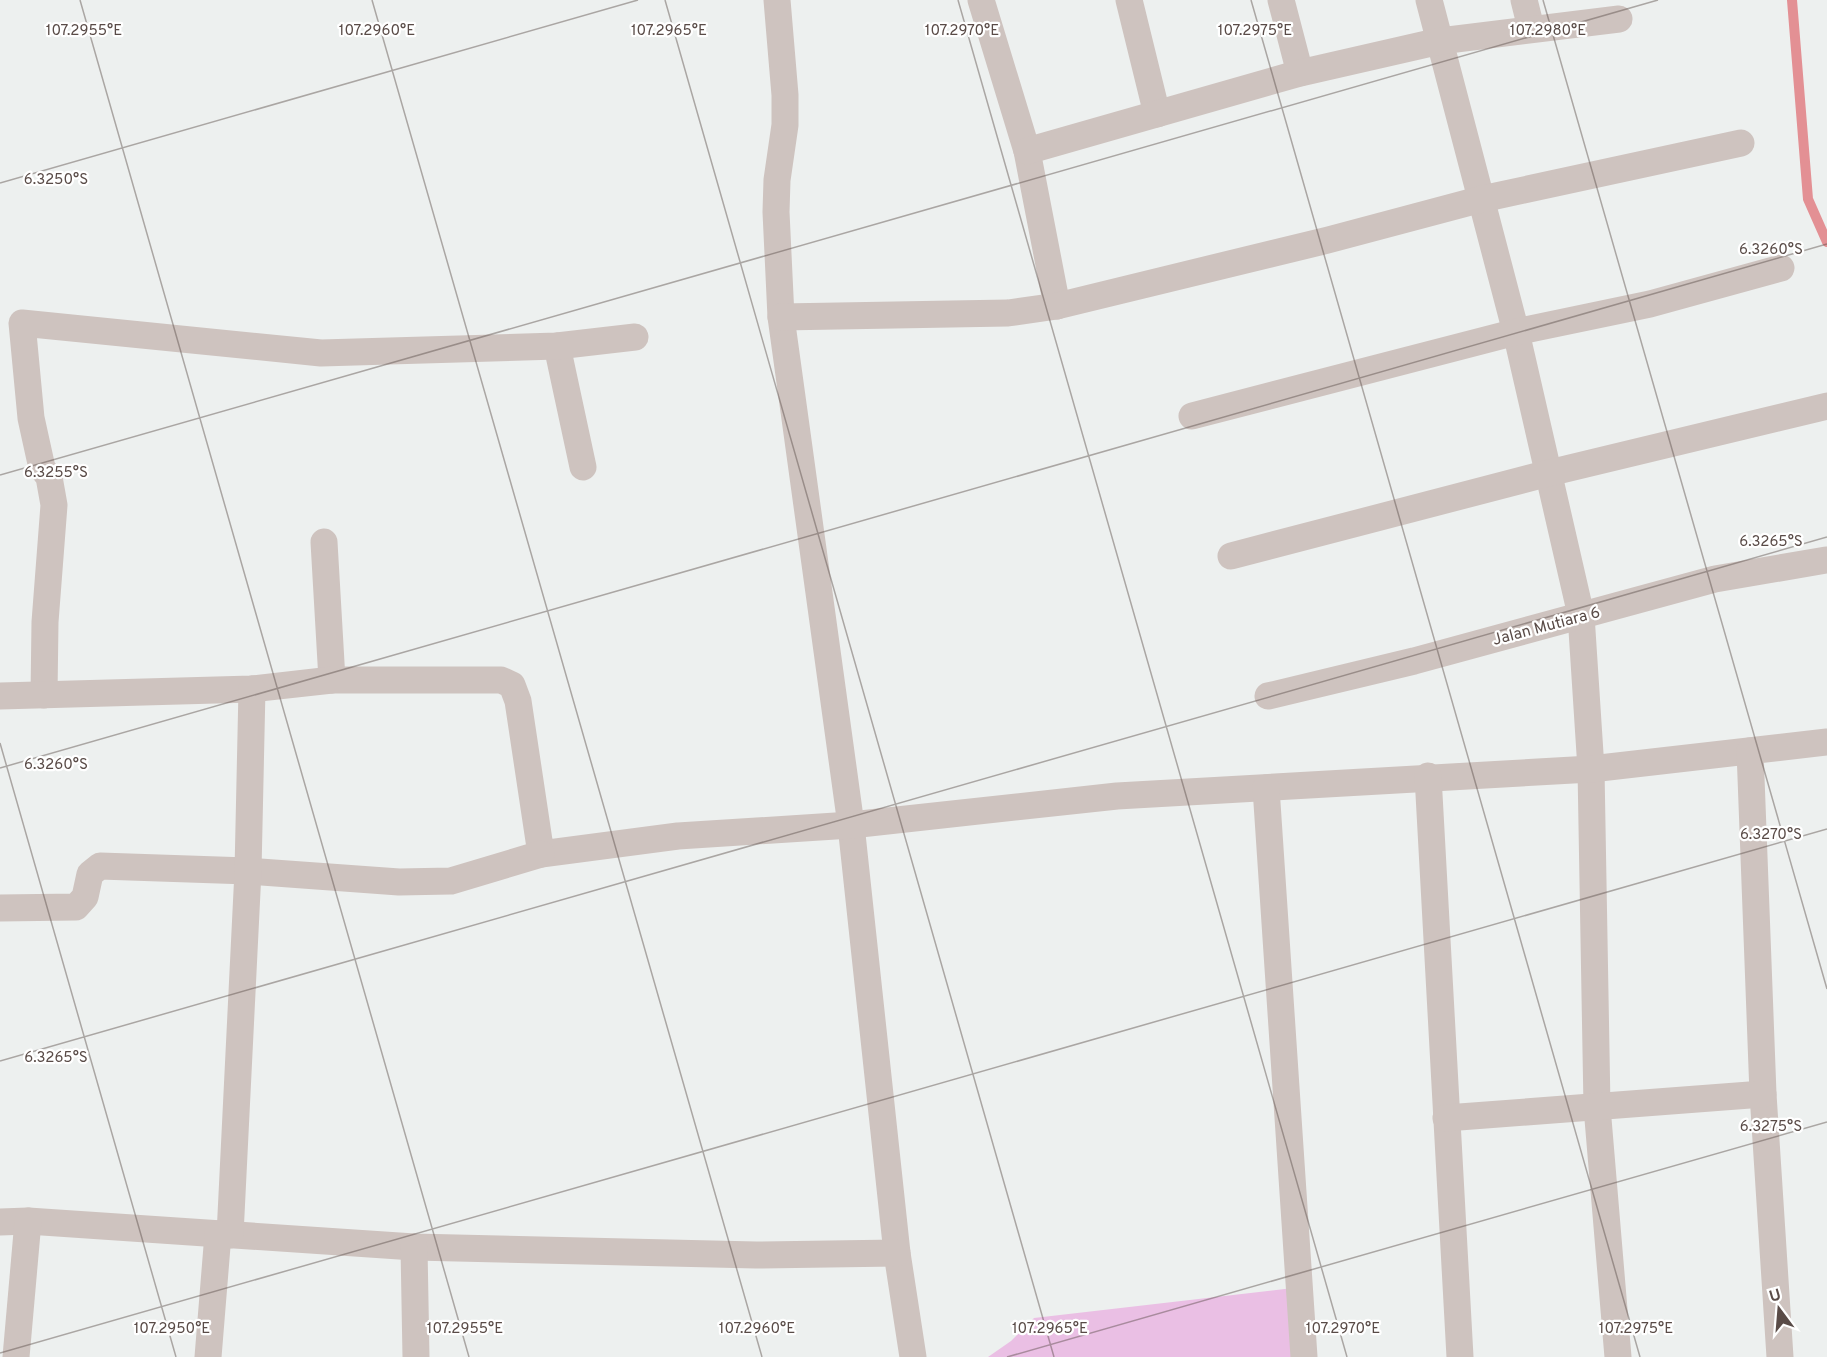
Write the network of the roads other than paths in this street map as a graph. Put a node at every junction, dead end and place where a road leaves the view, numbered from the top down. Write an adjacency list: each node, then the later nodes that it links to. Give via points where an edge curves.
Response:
1 (777, 0): 17 (street, via 785,95 776,212)
2 (981, 0): 13 (street)
3 (1130, 0): 11 (street)
4 (1281, 0): 10 (street)
5 (1429, 0): 9 (street)
6 (1524, 0): 8 (street)
7 (1619, 19): 8 (street)
8 (1531, 28): 9 (street)
9 (1440, 41): 10 (street); 14 (street)
10 (1300, 74): 11 (street)
11 (1157, 114): 13 (street)
12 (1741, 143): 14 (street)
13 (1027, 151): 16 (street)
14 (1482, 199): 16 (street); 18 (street)
15 (1781, 268): 18 (street, via 1650,304)
16 (1058, 306): 17 (street, via 1008,313)
17 (781, 317): 39 (street)
18 (1516, 332): 22 (street); 24 (street)
19 (635, 337): 20 (street)
20 (557, 346): 23 (street); 31 (street, via 321,353 22,323 31,418 54,505)
21 (1827, 406): 24 (street)
22 (1192, 416)
23 (583, 467)
24 (1549, 472): 26 (street); 28 (street)
25 (324, 542): 29 (street)
26 (1231, 556)
27 (1826, 560): 28 (street, Jalan Mutiara 6, via 1715,579)
28 (1581, 615): 33 (street, Jalan Mutiara 6); 36 (street)
29 (332, 680): 30 (street); 40 (street, via 501,680 512,685 518,701)
30 (252, 689): 31 (street); 41 (street)
31 (44, 695): 32 (street)
32 (0, 696)
33 (1268, 696)
34 (1827, 742): 35 (street)
35 (1750, 751): 36 (street); 43 (street)
36 (1591, 769): 37 (street); 44 (street)
37 (1428, 777): 38 (street); 45 (street)
38 (1266, 788): 39 (street, via 1117,796); 55 (street)
39 (851, 825): 40 (street, via 678,836); 50 (street)
40 (541, 855): 41 (street, via 450,880 399,882)
41 (248, 871): 42 (street, via 100,866 90,874 85,897 76,907); 48 (street)
42 (0, 908)
43 (1763, 1094): 44 (street); 58 (street)
44 (1597, 1107): 45 (street); 57 (street)
45 (1446, 1118): 56 (street)
46 (28, 1221): 47 (street); 48 (street); 51 (street)
47 (0, 1222)
48 (224, 1235): 49 (street); 52 (street)
49 (414, 1247): 50 (street, via 756,1255); 53 (street)
50 (897, 1253): 54 (street)
51 (16, 1357)
52 (208, 1357)
53 (416, 1357)
54 (913, 1357)
55 (1304, 1357)
56 (1460, 1357)
57 (1618, 1357)
58 (1780, 1357)

